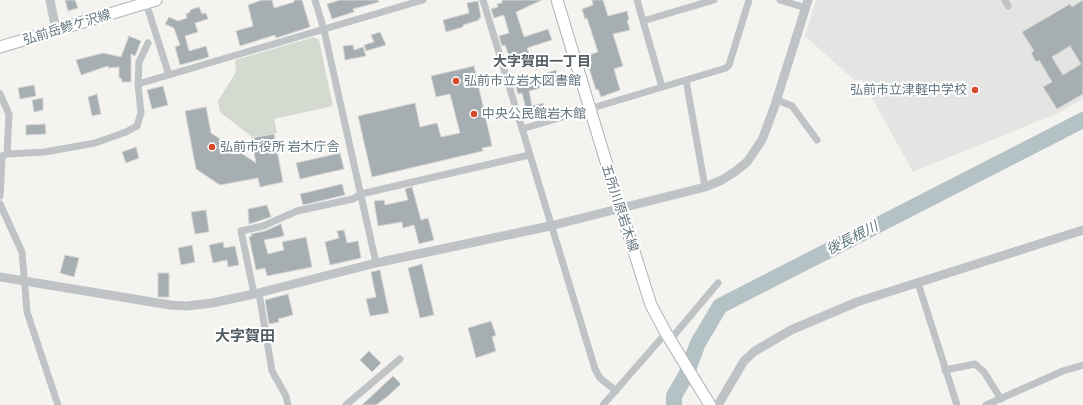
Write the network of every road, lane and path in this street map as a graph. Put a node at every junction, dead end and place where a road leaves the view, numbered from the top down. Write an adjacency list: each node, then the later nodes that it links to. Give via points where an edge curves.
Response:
1 (50, 0): 13 (street)
2 (315, 0): 14 (street)
3 (423, 0): 14 (street)
4 (484, 0): 24 (street)
5 (557, 0): 23 (main road, 五所川原岩木線)
6 (636, 0): 12 (street)
7 (714, 0): 12 (street)
8 (749, 0): 18 (street, via 729,65)
9 (780, 0): 11 (street)
10 (151, 2): 13 (main road, 弘前岳鰺ケ沢線); 17 (street)
11 (807, 4): 22 (street)
12 (643, 21): 20 (street)
13 (56, 30): 16 (main road, 弘前岳鰺ケ沢線)
14 (324, 30): 17 (street); 29 (street)
15 (148, 43): 19 (street, via 139,62)
16 (0, 47)
17 (169, 75): 19 (street)
18 (686, 80): 20 (street); 28 (street)
19 (138, 84): 27 (street, via 140,119 137,126 95,143)
20 (662, 87): 23 (street)
21 (0, 94): 27 (street, via 9,114)
22 (777, 100): 25 (street, via 792,106); 28 (street, via 762,140 747,162 722,180)
23 (590, 109): 24 (street); 32 (main road, 五所川原岩木線)
24 (522, 129): 26 (street)
25 (817, 140)
26 (529, 155): 29 (street); 33 (street)
27 (3, 156): 30 (street)
28 (705, 187): 32 (street)
29 (361, 194): 35 (street); 40 (street, via 353,199 297,211 263,226 242,231)
30 (0, 196)
31 (0, 204): 37 (street, via 22,252)
32 (620, 208): 33 (street); 41 (main road, 五所川原岩木線, via 651,305)
33 (550, 226): 35 (street); 45 (street, via 595,369 600,378)
34 (1083, 230): 39 (street)
35 (376, 263): 40 (street)
36 (0, 277): 37 (street)
37 (23, 281): 40 (street, via 187,306); 47 (street, via 27,312)
38 (718, 283): 41 (street)
39 (918, 283): 44 (street); 52 (street, via 857,302 791,330 755,351 744,361)
40 (256, 294): 48 (street, via 272,371 286,396)
41 (671, 340): 45 (street); 51 (main road, 五所川原岩木線)
42 (400, 360): 49 (street)
43 (1083, 365): 46 (street, via 1063,371)
44 (945, 370): 46 (street, via 975,364 984,372); 53 (street)
45 (616, 391): 50 (street)
46 (1001, 399): 54 (street)
47 (58, 405)
48 (288, 405)
49 (346, 405)
50 (603, 405)
51 (710, 405)
52 (718, 405)
53 (957, 405)
54 (986, 405)

